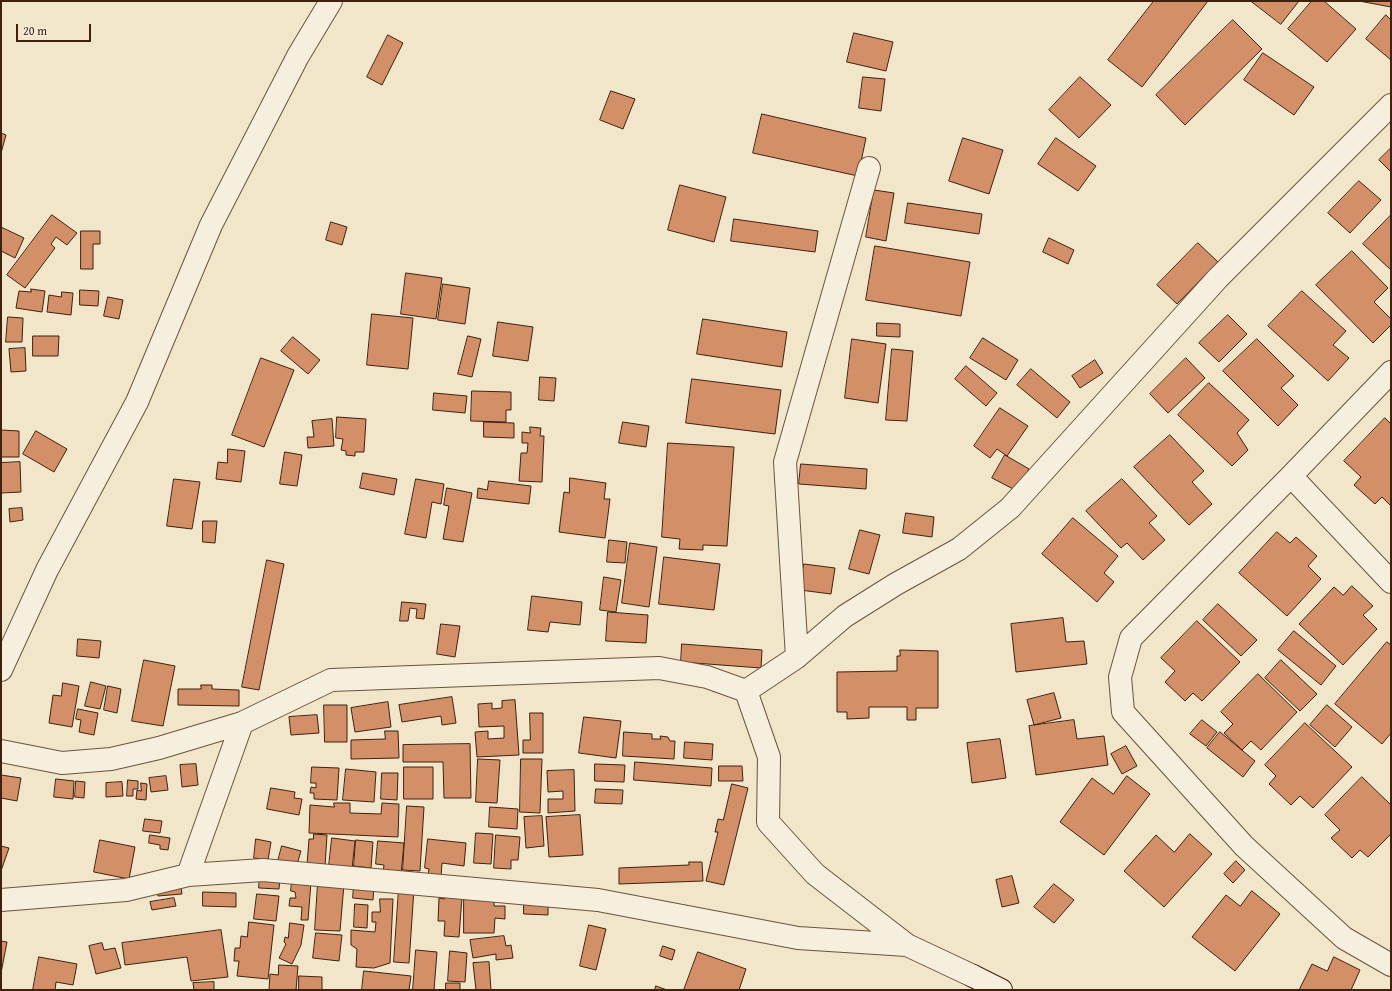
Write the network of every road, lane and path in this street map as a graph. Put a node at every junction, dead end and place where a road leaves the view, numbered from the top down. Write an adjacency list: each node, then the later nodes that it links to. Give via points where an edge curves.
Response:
1 (331, 1): 8 (street, via 298,56 211,225 138,402 47,570)
2 (1391, 105): 7 (street, via 1218,278 1010,508 959,549 845,616)
3 (869, 168): 7 (street, via 785,462)
4 (1391, 372): 5 (street)
5 (1291, 476): 6 (street); 15 (street, via 1130,638 1120,676 1123,712 1244,846 1344,938)
6 (1391, 582)
7 (797, 657): 9 (street)
8 (1, 670)
9 (746, 691): 10 (street, via 707,677 659,668 332,680); 14 (street, via 770,757 768,822 815,874)
10 (242, 722): 11 (street, via 159,748 111,759 62,763); 12 (street)
11 (1, 750)
12 (188, 875): 13 (street, via 126,890); 14 (street, via 263,870 598,900 798,938)
13 (1, 900)
14 (908, 945): 16 (street)
15 (1391, 965)
16 (1001, 990)

